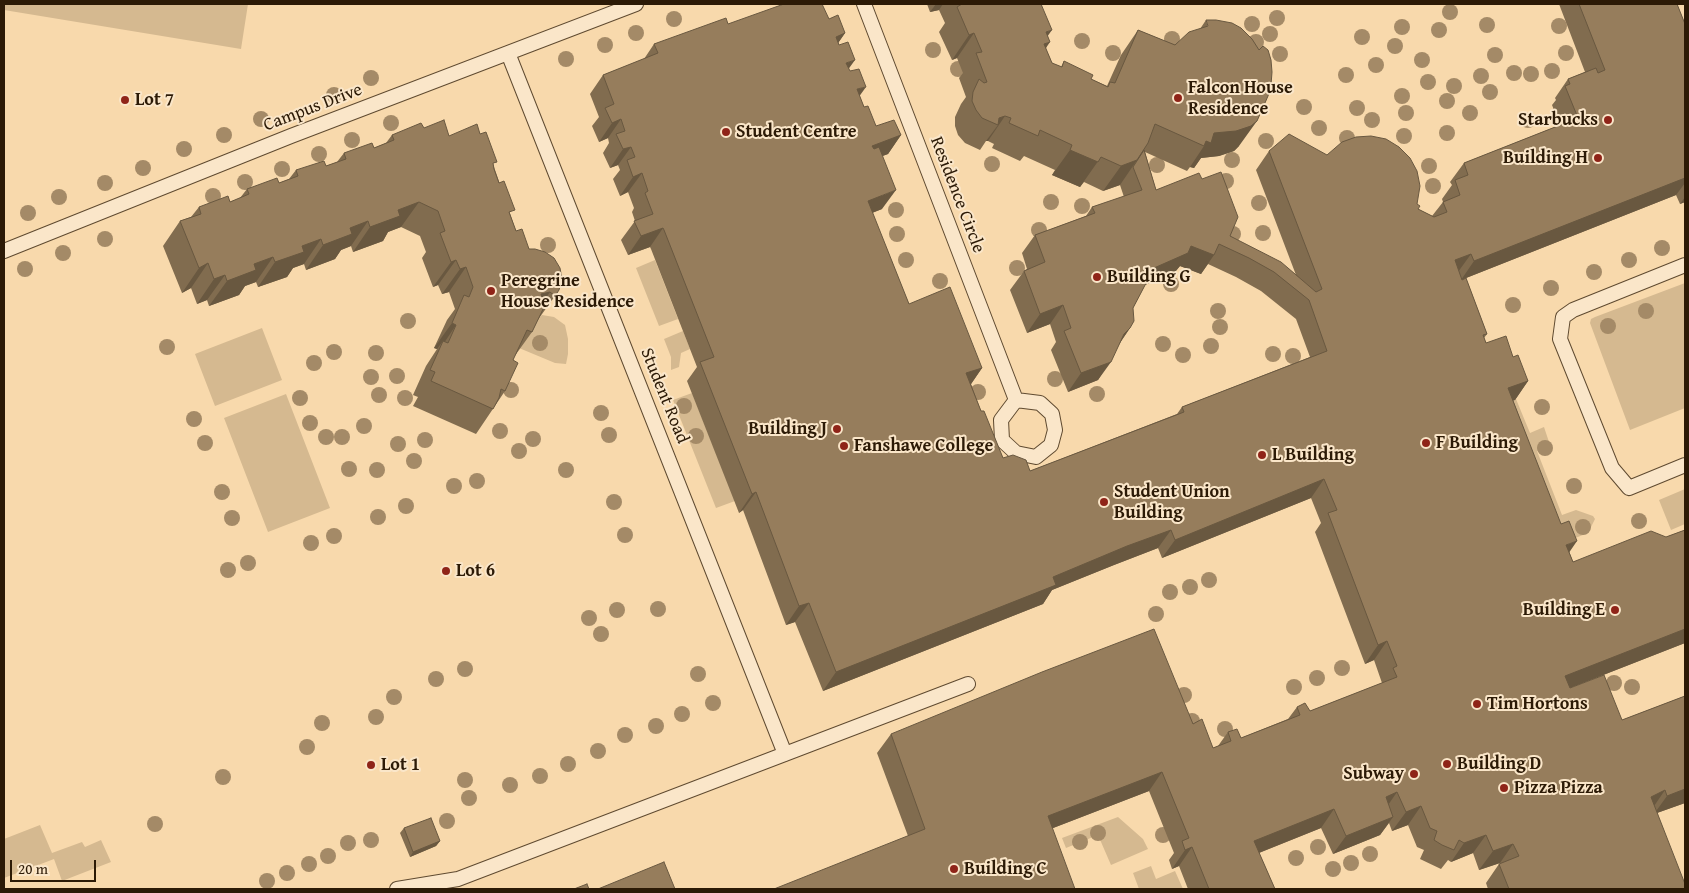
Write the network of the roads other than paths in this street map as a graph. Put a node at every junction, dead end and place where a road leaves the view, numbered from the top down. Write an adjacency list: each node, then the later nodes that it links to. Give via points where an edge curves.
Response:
1 (636, 4): 3 (lane, Campus Drive)
2 (864, 4): 6 (lane, Residence Circle)
3 (508, 53): 4 (lane, Campus Drive); 9 (lane, Student Road)
4 (4, 250)
5 (1685, 265): 7 (lane, via 1573,310 1563,317 1560,339 1612,468 1629,488)
6 (1016, 400): 6 (lane, via 1001,420 1002,440 1016,453 1036,457 1051,445 1055,430 1052,414 1040,403)
7 (1685, 465)
8 (968, 684): 9 (lane)
9 (785, 754): 10 (lane, via 458,879)
10 (398, 889)

